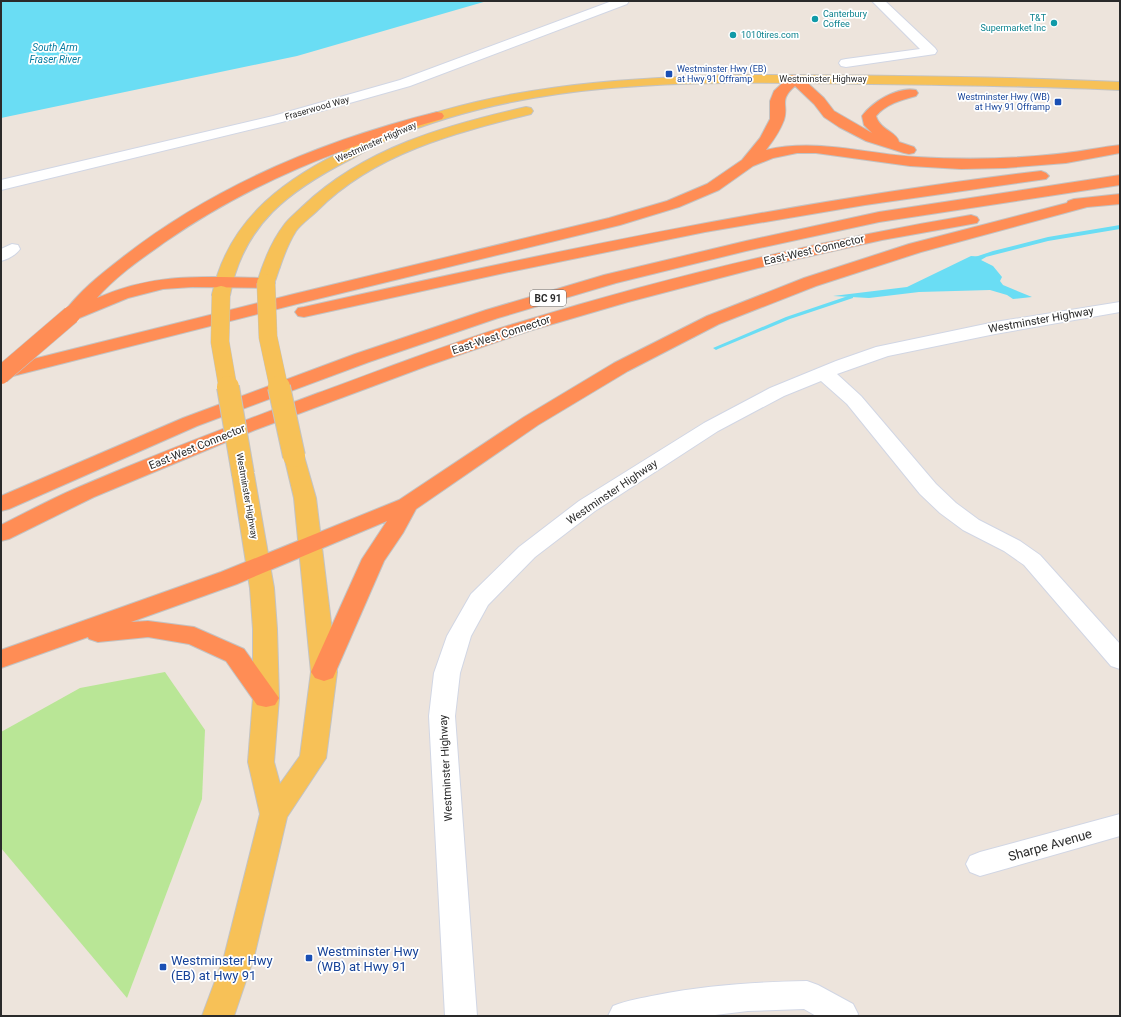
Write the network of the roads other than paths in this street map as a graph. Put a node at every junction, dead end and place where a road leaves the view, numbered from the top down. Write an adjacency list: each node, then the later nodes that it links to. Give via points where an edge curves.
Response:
1 (623, 1): 17 (street, Fraserwood Way, via 405,83 277,119)
2 (878, 1): 3 (street, via 930,51)
3 (846, 63)
4 (795, 79): 5 (main road, Westminster Highway, via 1047,82); 6 (highway); 7 (highway); 10 (main road, Westminster Highway, via 624,83 514,98)
5 (1120, 86)
6 (781, 91): 7 (main road, Westminster Highway); 13 (highway, via 776,101 777,119 767,139); 20 (main road, Westminster Highway, via 676,92 607,97 528,110 445,133 364,166 315,201 287,232 274,257)
7 (810, 92): 8 (main road, Westminster Highway); 11 (highway, via 829,114 844,124 871,138)
8 (911, 93): 9 (main road, Westminster Highway); 11 (highway, via 890,98 875,108 869,116 872,125)
9 (1120, 98)
10 (437, 116): 21 (main road, Westminster Highway, via 340,157 304,179 274,202 249,228 233,258); 23 (highway, via 394,126 340,145 224,198 197,213 103,281)
11 (903, 149): 14 (highway, via 959,160)
12 (1120, 149): 14 (highway, via 1066,158)
13 (748, 163): 14 (highway, via 769,154 797,149 816,149 910,161); 25 (highway, via 713,187 673,204 614,222 301,297)
14 (1005, 163)
15 (1120, 167): 26 (highway, via 848,202 678,233 181,339)
16 (1120, 180): 27 (highway, East-West Connector / BC 91, via 879,217 610,279 492,314 362,358 190,422)
17 (1, 184)
18 (1120, 198): 19 (highway, East-West Connector / BC 91)
19 (1089, 202): 28 (highway, via 914,248 810,282 713,320 621,368 531,421); 29 (highway, East-West Connector / BC 91, via 882,235 749,265 522,327 248,426 86,492)
20 (266, 283): 21 (highway); 30 (main road, Westminster Highway, bridge, via 268,337 305,498)
21 (222, 289): 23 (highway, via 198,282 149,286 113,297); 31 (main road, Westminster Highway, bridge, via 220,342)
22 (1120, 307): 24 (street, Westminster Highway, via 883,351)
23 (71, 315): 25 (highway, bridge)
24 (824, 373): 34 (street, via 854,400 928,489 971,525 1012,546 1032,560); 42 (street, Westminster Highway, via 777,392 711,427 588,506 528,552 479,600 462,630 447,673 442,716)
25 (1, 374)
26 (1, 384)
27 (1, 504)
28 (407, 505): 30 (highway); 35 (highway, via 373,559)
29 (1, 534)
30 (310, 544): 31 (highway); 35 (main road, Westminster Highway)
31 (258, 565): 32 (highway, via 229,578); 36 (main road, Westminster Highway, via 265,629)
32 (71, 634): 33 (highway); 36 (highway, via 148,629 194,636 235,655)
33 (1, 659)
34 (1120, 660)
35 (324, 672): 37 (main road, Westminster Highway, via 313,758)
36 (266, 698): 37 (main road, Westminster Highway, via 261,762)
37 (274, 814): 41 (main road, Westminster Highway, via 239,957)
38 (1120, 825): 39 (street, Sharpe Avenue)
39 (980, 864)
40 (842, 1014): 43 (street, via 807,995 748,997 686,1004)
41 (218, 1016)
42 (461, 1016)
43 (624, 1016)

